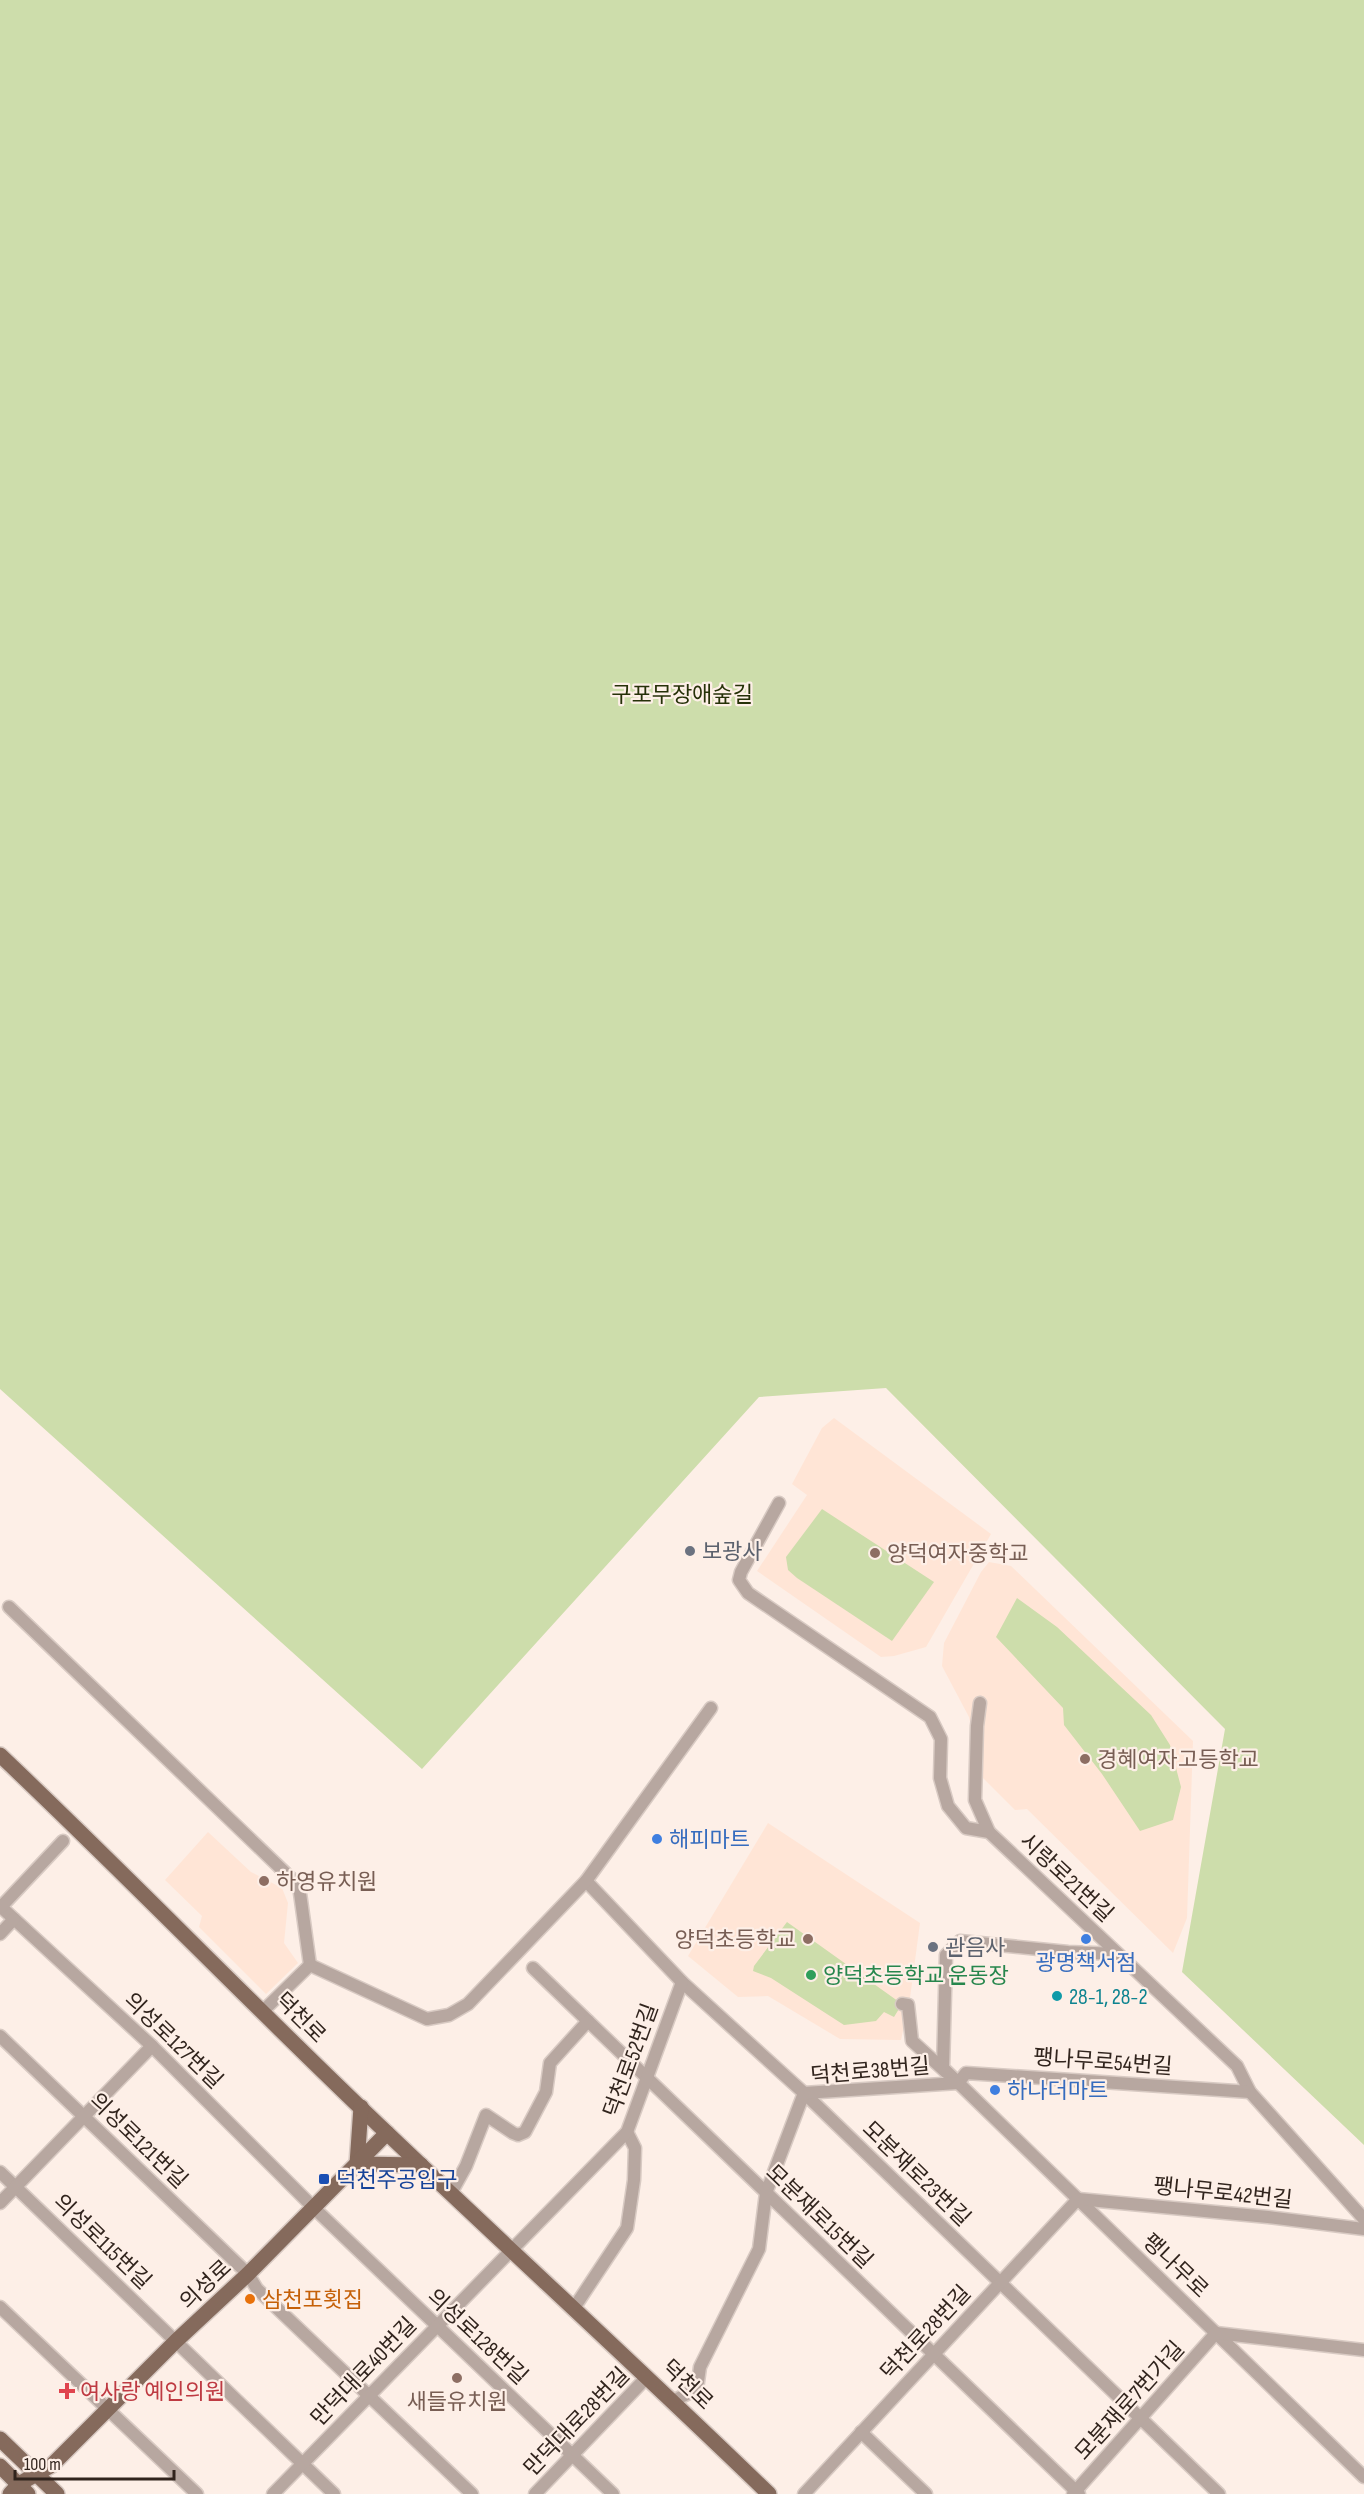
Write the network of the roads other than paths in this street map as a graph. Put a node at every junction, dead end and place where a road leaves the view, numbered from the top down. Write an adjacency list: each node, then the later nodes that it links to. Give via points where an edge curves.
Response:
1 (779, 1503): 6 (street, 시랑로21번길, via 739,1580 748,1593 930,1717 941,1739 940,1778 948,1806 966,1828)
2 (9, 1607): 13 (street, via 299,1886)
3 (981, 1703): 6 (street, via 975,1800)
4 (711, 1708): 8 (street)
5 (0, 1755): 17 (main road, 덕천로)
6 (988, 1832): 12 (street, 시랑로21번길)
7 (63, 1841): 9 (street)
8 (586, 1881): 13 (street, via 468,2004 449,2015 427,2019); 15 (street, 모분재로23번길)
9 (1, 1906): 10 (street, 의성로127번길)
10 (14, 1919): 11 (street); 20 (street, 의성로127번길)
11 (0, 1934)
12 (1118, 1954): 22 (street, 팽나무로, via 960,1941 946,1955 943,2068); 23 (street, 시랑로21번길, via 1237,2066)
13 (309, 1965): 17 (street)
14 (533, 1968): 18 (street, 모분재로15번길)
15 (682, 1982): 21 (street, 덕천로52번길); 24 (street, 모분재로23번길)
16 (902, 2004): 22 (street, 팽나무로, via 908,2005 912,2041)
17 (263, 2011): 25 (main road, 덕천로)
18 (588, 2021): 21 (street, 모분재로15번길); 33 (street, via 550,2063 546,2092 525,2132 513,2133 486,2115)
19 (0, 2036): 26 (street, 의성로121번길)
20 (152, 2046): 26 (street); 37 (street, 의성로127번길)
21 (647, 2076): 27 (street, 덕천로52번길); 34 (street, 모분재로15번길)
22 (958, 2083): 23 (street, 팽나무로54번길, via 966,2073); 24 (street, 덕천로38번길); 35 (street, 팽나무로)
23 (1250, 2092): 38 (street, 시랑로21번길)
24 (804, 2093): 34 (street, 덕천로38번길); 42 (street, 모분재로23번길)
25 (361, 2107): 28 (main road, 덕천로); 29 (main road)
26 (84, 2116): 32 (street); 41 (street, 의성로121번길)
27 (627, 2132): 40 (street, 덕천로52번길); 44 (street, via 635,2148 627,2228)
28 (387, 2133): 29 (main road, 의성로); 30 (main road, 덕천로)
29 (357, 2164): 30 (main road); 37 (main road, 의성로)
30 (421, 2165): 33 (main road, 덕천로)
31 (0, 2172): 32 (street, 의성로115번길)
32 (16, 2187): 36 (street); 47 (street, 의성로115번길)
33 (451, 2193): 40 (main road, 덕천로)
34 (766, 2193): 49 (street, 모분재로15번길); 52 (street, 덕천로38번길, via 759,2249 700,2367 697,2389)
35 (1078, 2199): 39 (street, 팽나무로42번길); 42 (street, 덕천로28번길); 46 (street, 팽나무로)
36 (0, 2203)
37 (314, 2208): 41 (main road, 의성로); 45 (street, 의성로128번길)
38 (1364, 2219)
39 (1364, 2229)
40 (510, 2251): 44 (main road, 덕천로); 45 (street, 만덕대로40번길)
41 (248, 2274): 47 (main road, 의성로); 51 (street, 의성로121번길, via 256,2289)
42 (1000, 2283): 49 (street, 덕천로28번길); 54 (street, 모분재로23번길)
43 (0, 2307): 53 (street)
44 (574, 2308): 50 (main road, 덕천로)
45 (436, 2325): 51 (street, 만덕대로40번길); 57 (street, 의성로128번길)
46 (1216, 2333): 48 (street); 54 (street, 모분재로7번가길); 60 (street, 팽나무로)
47 (176, 2341): 53 (main road, 의성로); 58 (street, 의성로115번길)
48 (1364, 2350)
49 (934, 2354): 55 (street, 덕천로28번길); 63 (street, 모분재로15번길)
50 (647, 2377): 52 (main road, 덕천로); 57 (street, 만덕대로28번길)
51 (370, 2395): 58 (street, 만덕대로40번길); 68 (street, 의성로121번길)
52 (673, 2401): 71 (main road, 덕천로)
53 (108, 2409): 61 (main road, 의성로); 65 (street)
54 (1140, 2419): 63 (street, 모분재로7번가길); 74 (street, 모분재로23번길)
55 (861, 2432): 72 (street, 덕천로28번길); 73 (street)
56 (0, 2439): 61 (main road)
57 (573, 2455): 69 (street, 만덕대로28번길); 70 (street, 의성로128번길)
58 (303, 2464): 66 (street, 만덕대로40번길); 67 (street, 의성로115번길)
59 (0, 2466): 62 (main road)
60 (1364, 2477)
61 (39, 2483): 62 (main road); 64 (main road)
62 (19, 2491)
63 (1076, 2493)
64 (57, 2494)
65 (197, 2494)
66 (273, 2494)
67 (334, 2494)
68 (472, 2494)
69 (535, 2494)
70 (613, 2494)
71 (769, 2494)
72 (804, 2494)
73 (926, 2494)
74 (1219, 2494)

